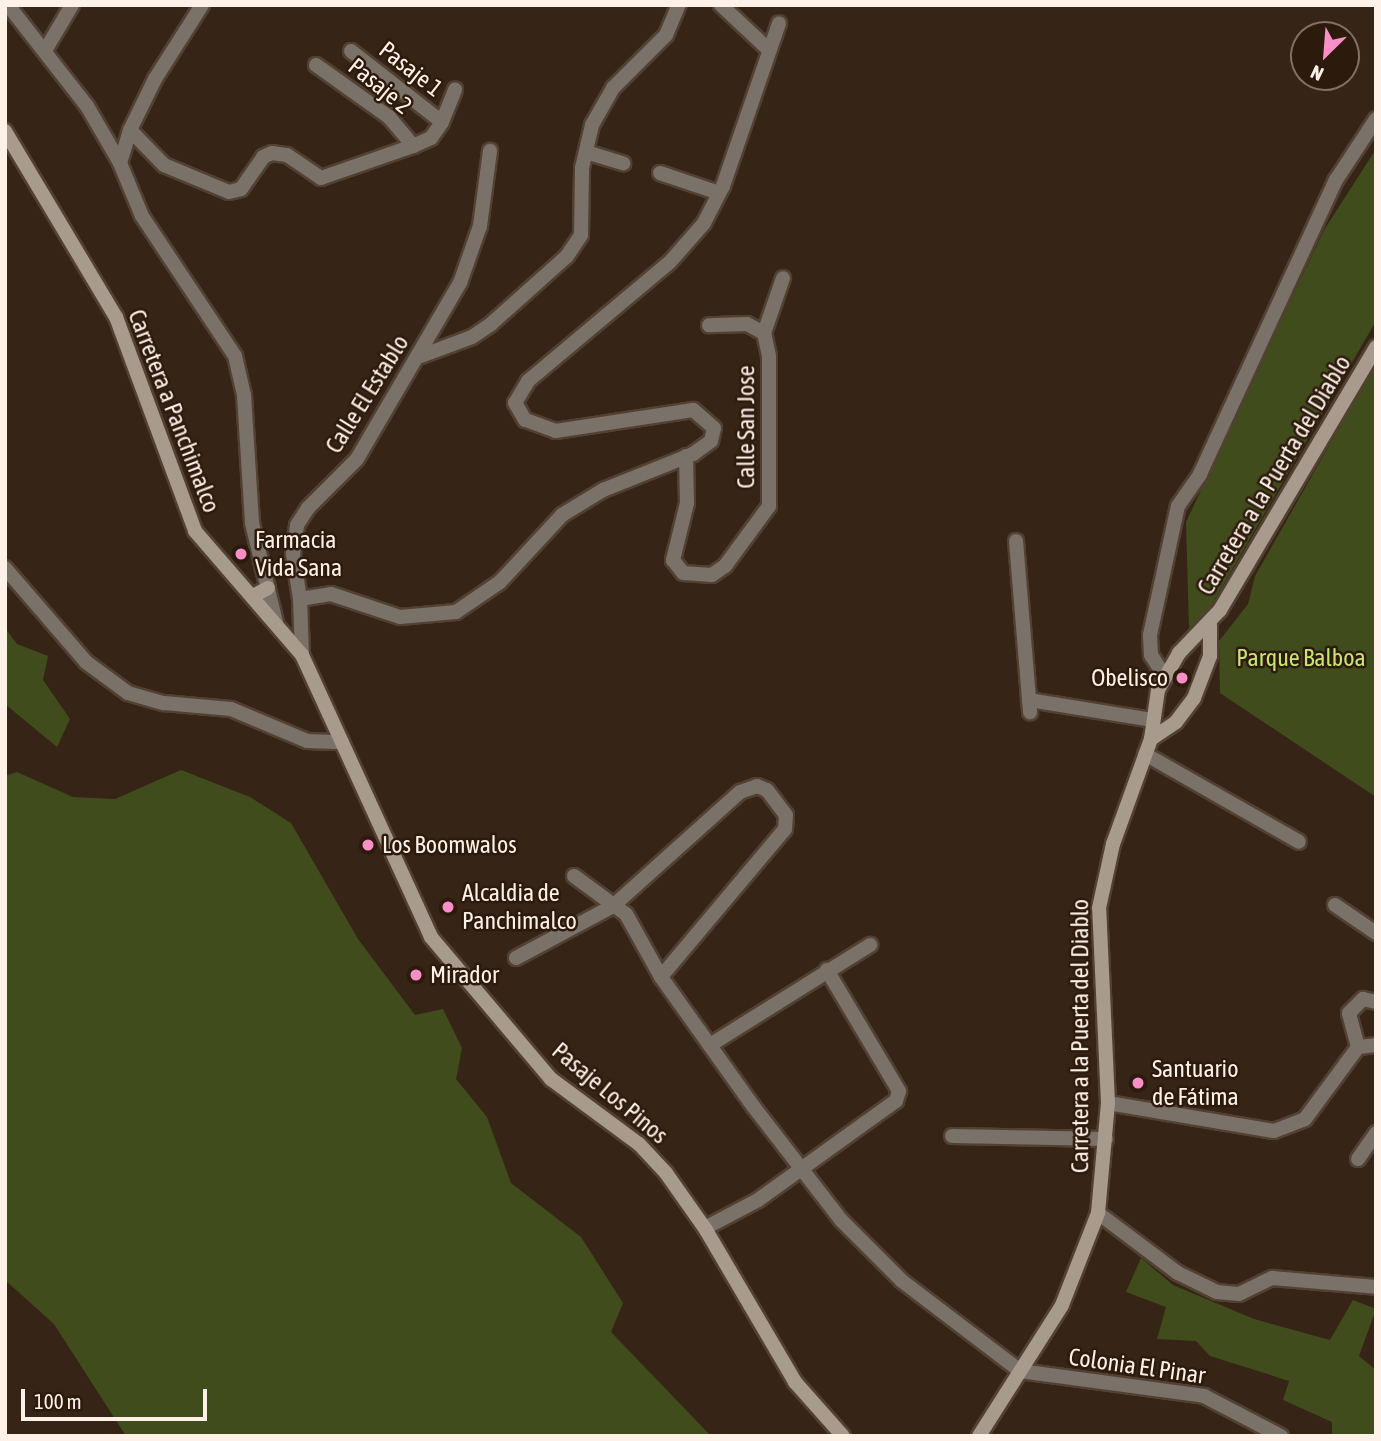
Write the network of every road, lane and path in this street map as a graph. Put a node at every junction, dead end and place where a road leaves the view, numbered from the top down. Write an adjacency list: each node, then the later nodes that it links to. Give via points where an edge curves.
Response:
1 (8, 5): 7 (street)
2 (72, 5): 7 (street)
3 (202, 5): 14 (street, via 155,79)
4 (679, 5): 18 (street, via 666,35 613,88 592,125)
5 (721, 5): 8 (street)
6 (779, 23): 8 (street)
7 (46, 49): 19 (street, via 88,106)
8 (769, 50): 22 (street)
9 (351, 51): 13 (street, Pasaje 1)
10 (316, 65): 16 (street, Pasaje 2, via 388,117)
11 (455, 89): 13 (street)
12 (1376, 119): 37 (street, via 1336,180 1200,474 1178,506 1150,635 1151,655)
13 (442, 122): 16 (street, via 431,138)
14 (130, 130): 16 (street, via 164,165 229,192 241,189 263,157 272,153 287,155 321,178); 19 (street)
15 (5, 131): 32 (main road, Carretera a Panchimalco, via 116,317 195,531)
16 (413, 146)
17 (490, 151): 27 (street, Calle El Establo, via 480,226 460,283)
18 (586, 152): 20 (street); 27 (street, via 581,235 567,256 481,330)
19 (120, 163): 31 (street, via 142,216 235,356 246,421 252,523)
20 (623, 163)
21 (660, 173): 22 (street)
22 (719, 193): 28 (street, via 704,223 670,261 528,381 515,403 525,421 556,431 693,411 709,421 715,435 705,447)
23 (783, 278): 25 (street)
24 (709, 325): 25 (street, Calle San Jose, via 747,324)
25 (764, 333): 28 (street, Calle San Jose, via 769,356 769,506 725,566 712,575 683,573 673,559 687,503)
26 (1376, 347): 35 (main road, Carretera a la Puerta del Diablo)
27 (421, 356): 33 (street, Calle El Establo, via 357,459 297,525 293,554)
28 (686, 456): 33 (street, via 603,490 562,515 500,582 456,612 400,617 331,594)
29 (1016, 541): 38 (street, via 1029,706)
30 (5, 568): 40 (street, via 86,662 128,693 164,703 241,711 307,741)
31 (268, 588): 32 (main road); 34 (street)
32 (253, 596): 34 (main road, Carretera a Panchimalco)
33 (300, 599): 36 (street, Calle El Establo)
34 (276, 622): 36 (main road, Carretera a Panchimalco)
35 (1210, 625): 37 (main road, Carretera a la Puerta del Diablo, via 1189,642); 39 (main road, Carretera a la Puerta del Diablo, via 1210,656 1198,691 1175,722)
36 (302, 655): 40 (main road, Pasaje Los Pinos)
37 (1164, 675): 38 (main road, Carretera a la Puerta del Diablo)
38 (1152, 720): 39 (main road, Carretera a la Puerta del Diablo)
39 (1151, 740): 41 (main road, Carretera a la Puerta del Diablo)
40 (342, 742): 62 (main road, Pasaje Los Pinos, via 425,926 447,959 551,1079 647,1151)
41 (1145, 754): 42 (street); 55 (main road, Carretera a la Puerta del Diablo, via 1113,844 1099,908)
42 (1299, 842)
43 (574, 876): 44 (street)
44 (613, 905): 48 (street); 50 (street, via 626,914); 50 (street, via 740,792 757,786 778,800 786,815 785,829 772,849)
45 (1335, 905): 46 (street)
46 (1376, 933)
47 (870, 945): 49 (street)
48 (516, 958)
49 (827, 970): 52 (street); 60 (street, via 899,1091 886,1112)
50 (661, 977): 52 (street)
51 (1376, 1002): 54 (street, via 1363,999 1349,1013)
52 (710, 1045): 60 (street)
53 (1376, 1045): 54 (street)
54 (1358, 1047): 55 (street, via 1305,1119 1274,1132)
55 (1108, 1104): 58 (main road, Carretera a la Puerta del Diablo)
56 (1376, 1133): 59 (street)
57 (952, 1136): 58 (street)
58 (1106, 1139): 61 (main road, Carretera a la Puerta del Diablo)
59 (1358, 1159)
60 (802, 1169): 62 (street, via 758,1200); 64 (street, via 841,1220 902,1281)
61 (1098, 1213): 63 (street, via 1178,1273 1217,1292 1238,1294 1272,1278); 64 (main road, Carretera a la Puerta del Diablo, via 1062,1305)
62 (705, 1228): 65 (main road, Pasaje Los Pinos, via 795,1382)
63 (1376, 1287)
64 (1020, 1371): 66 (main road, Carretera a la Puerta del Diablo); 67 (street, Colonia El Pinar, via 1203,1396)
65 (843, 1436)
66 (979, 1436)
67 (1280, 1436)

